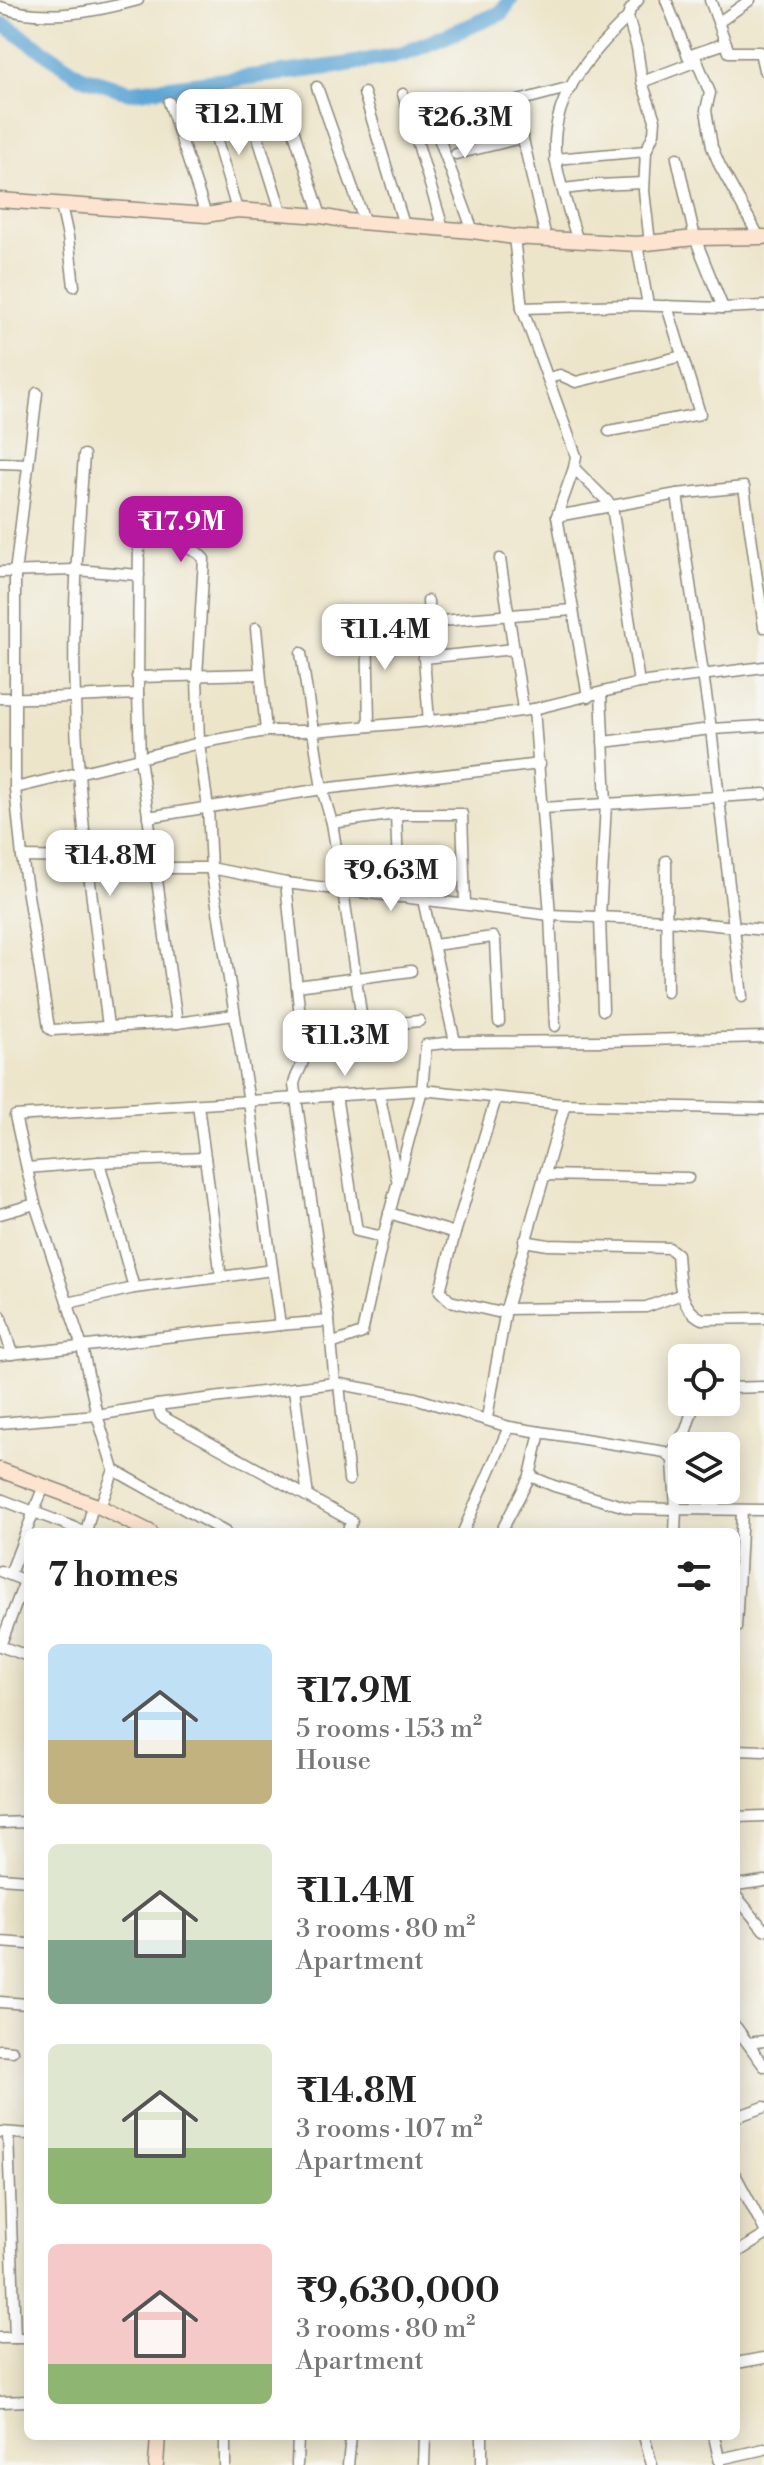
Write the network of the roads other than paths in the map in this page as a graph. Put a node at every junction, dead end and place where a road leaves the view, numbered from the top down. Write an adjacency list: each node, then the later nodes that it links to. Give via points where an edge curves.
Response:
1 (138, 0): 6 (street, via 56,14)
2 (638, 0): 7 (street)
3 (666, 0): 11 (street)
4 (710, 0): 8 (street)
5 (746, 1): 8 (street)
6 (0, 7)
7 (628, 17): 13 (street); 15 (street, via 595,49)
8 (719, 22): 9 (street)
9 (726, 43): 10 (street, via 731,53); 11 (street)
10 (762, 52): 12 (street)
11 (692, 59): 13 (street); 41 (street, via 710,93 706,110 712,147)
12 (764, 70)
13 (642, 82): 24 (street, via 655,120)
14 (317, 87): 36 (street)
15 (571, 87): 23 (street, via 516,102); 27 (street, via 557,115)
16 (364, 93): 37 (street)
17 (403, 94): 38 (street)
18 (425, 100): 39 (street)
19 (284, 101): 35 (street)
20 (169, 102): 34 (street)
21 (249, 109): 33 (street)
22 (209, 114): 32 (street)
23 (521, 138): 25 (street); 42 (street)
24 (646, 151): 27 (street); 28 (street)
25 (456, 154)
26 (677, 158): 43 (street)
27 (555, 159): 29 (street)
28 (644, 183): 29 (street); 45 (street)
29 (563, 189): 44 (street)
30 (0, 200): 31 (street)
31 (61, 205): 34 (street); 46 (street)
32 (237, 210): 33 (street); 34 (street)
33 (282, 214): 35 (street)
34 (206, 215)
35 (321, 216): 36 (street)
36 (365, 223): 37 (street)
37 (404, 225): 38 (street)
38 (443, 228): 39 (street)
39 (473, 231): 40 (street)
40 (514, 237): 42 (street); 50 (street)
41 (762, 237): 43 (street)
42 (546, 238): 44 (street)
43 (695, 238): 45 (street); 51 (street)
44 (577, 239): 45 (street)
45 (643, 243): 47 (street)
46 (74, 286)
47 (648, 305): 48 (street); 50 (street)
48 (667, 306): 51 (street); 52 (street)
49 (764, 306): 51 (street)
50 (522, 308): 53 (street)
51 (723, 308)
52 (682, 356): 53 (street, via 576,382 560,375); 55 (street, via 700,414)
53 (548, 378): 59 (street, via 576,456)
54 (37, 393): 58 (street)
55 (609, 431)
56 (84, 455): 64 (street)
57 (0, 463): 58 (street)
58 (28, 464): 66 (street)
59 (574, 468): 61 (street); 62 (street)
60 (677, 494): 61 (street); 70 (street, via 744,487); 81 (street)
61 (612, 506): 62 (street); 84 (street)
62 (557, 516): 69 (street)
63 (500, 559): 71 (street)
64 (76, 570): 66 (street); 67 (street); 87 (street)
65 (0, 572): 66 (street)
66 (15, 573): 90 (street)
67 (139, 575): 82 (street); 83 (street, via 143,525 204,559)
68 (428, 601): 73 (street)
69 (572, 610): 71 (street); 88 (street)
70 (763, 613): 74 (street)
71 (509, 616): 73 (street); 76 (street)
72 (367, 619): 93 (street)
73 (429, 622): 78 (street)
74 (764, 627)
75 (256, 628): 80 (street)
76 (514, 649): 78 (street); 91 (street)
77 (301, 653): 97 (street)
78 (424, 658): 92 (street)
79 (764, 667): 81 (street)
80 (259, 674): 83 (street); 96 (street)
81 (703, 674): 84 (street); 95 (street)
82 (137, 677): 83 (street); 86 (street)
83 (197, 677): 99 (street)
84 (639, 683): 85 (street)
85 (601, 693): 88 (street); 98 (street)
86 (138, 694): 87 (street); 100 (street)
87 (75, 697): 90 (street); 102 (street)
88 (588, 697): 91 (street)
89 (0, 698): 90 (street)
90 (14, 698): 103 (street)
91 (529, 709): 92 (street); 101 (street)
92 (429, 722): 93 (street)
93 (369, 726): 97 (street)
94 (764, 726): 95 (street)
95 (711, 729): 98 (street); 106 (street)
96 (266, 731): 97 (street); 99 (street)
97 (314, 731): 104 (street)
98 (603, 742): 107 (street)
99 (199, 743): 100 (street); 108 (street)
100 (140, 758): 102 (street); 111 (street)
101 (540, 764): 104 (street); 109 (street)
102 (78, 774): 103 (street); 114 (street)
103 (15, 788): 113 (street)
104 (322, 789): 108 (street); 112 (street)
105 (764, 794): 106 (street)
106 (719, 796): 107 (street); 126 (street)
107 (606, 803): 109 (street); 124 (street)
108 (208, 808): 111 (street); 117 (street)
109 (543, 808): 123 (street)
110 (396, 814): 112 (street); 120 (street); 122 (street, via 462,814)
111 (148, 817): 116 (street)
112 (332, 823): 119 (street)
113 (22, 857): 114 (street); 140 (street, via 47,1024 52,1030)
114 (88, 858): 116 (street); 140 (street)
115 (666, 861): 125 (street)
116 (155, 868): 117 (street); 138 (street)
117 (211, 868): 118 (street); 135 (street)
118 (286, 883): 119 (street); 131 (street)
119 (343, 890): 120 (street); 130 (street)
120 (399, 897): 121 (street)
121 (423, 900): 122 (street); 128 (street)
122 (465, 904): 123 (street)
123 (550, 915): 124 (street); 139 (street)
124 (600, 917): 125 (street); 134 (street)
125 (667, 920): 126 (street); 132 (street)
126 (734, 926): 127 (street); 133 (street)
127 (764, 930)
128 (434, 945): 137 (street, via 493,937); 144 (street)
129 (411, 971): 130 (street)
130 (357, 978): 131 (street); 141 (street)
131 (297, 986): 142 (street)
132 (667, 992)
133 (742, 997)
134 (603, 1010)
135 (234, 1015): 138 (street); 150 (street)
136 (419, 1021): 141 (street)
137 (499, 1022)
138 (177, 1023): 140 (street)
139 (555, 1026)
140 (108, 1027)
141 (363, 1027): 142 (street)
142 (302, 1033): 149 (street, via 304,1063 295,1079)
143 (764, 1037): 144 (street)
144 (455, 1042): 145 (street, via 426,1045)
145 (422, 1090): 146 (street); 148 (street); 159 (street)
146 (379, 1093): 147 (street); 159 (street)
147 (336, 1095): 149 (street); 164 (street, via 357,1231)
148 (496, 1098): 151 (street); 163 (street)
149 (296, 1099): 150 (street); 174 (street)
150 (249, 1102): 152 (street); 166 (street)
151 (565, 1104): 153 (street); 157 (street)
152 (198, 1105): 154 (street); 156 (street, via 15,1116)
153 (764, 1109)
154 (205, 1158): 155 (street); 167 (street)
155 (99, 1162): 156 (street); 168 (street)
156 (27, 1168): 160 (street)
157 (544, 1175): 158 (street); 165 (street)
158 (688, 1178)
159 (398, 1181): 161 (street)
160 (35, 1204): 162 (street); 170 (street)
161 (389, 1213): 163 (street); 164 (street)
162 (0, 1214)
163 (455, 1233): 171 (street, via 443,1296 497,1312)
164 (383, 1237): 176 (street, via 362,1333)
165 (524, 1241): 169 (street, via 669,1248 677,1254); 171 (street)
166 (272, 1270): 167 (street); 175 (street)
167 (221, 1277): 168 (street)
168 (134, 1288): 170 (street)
169 (682, 1294): 171 (street, via 646,1307); 173 (street, via 690,1311 702,1319)
170 (68, 1303): 177 (street)
171 (506, 1309): 186 (street)
172 (0, 1315): 178 (street)
173 (764, 1318)
174 (329, 1321): 175 (street); 176 (street)
175 (280, 1325): 177 (street)
176 (331, 1344): 180 (street)
177 (82, 1347): 178 (street); 185 (street)
178 (12, 1354): 179 (street)
179 (0, 1355)
180 (337, 1383): 182 (street); 186 (street); 194 (street)
181 (764, 1387): 183 (street)
182 (294, 1388): 184 (street); 196 (street)
183 (740, 1388)
184 (157, 1405): 185 (street); 196 (street, via 161,1416)
185 (97, 1415): 187 (street); 192 (street)
186 (487, 1418): 188 (street)
187 (0, 1423)
188 (509, 1427): 189 (street); 210 (street)
189 (540, 1432): 190 (street); 193 (street)
190 (668, 1454)
191 (0, 1470): 195 (street)
192 (114, 1470): 199 (street); 208 (street)
193 (530, 1476): 200 (street, via 629,1508); 211 (street)
194 (349, 1480)
195 (43, 1488): 199 (street); 202 (street)
196 (308, 1497): 209 (street, via 352,1521)
197 (0, 1499): 202 (street)
198 (676, 1504): 200 (street)
199 (96, 1506): 206 (street); 207 (street)
200 (676, 1509): 203 (street); 212 (street)
201 (764, 1510): 203 (street)
202 (33, 1511): 204 (street); 205 (street)
203 (742, 1511): 214 (street)
204 (25, 1528)
205 (76, 1528)
206 (88, 1528)
207 (142, 1528)
208 (218, 1528)
209 (349, 1528)
210 (465, 1528)
211 (503, 1528)
212 (675, 1528)
213 (24, 1531): 215 (street)
214 (740, 1550)
215 (5, 1572): 216 (street)
216 (24, 1580)
217 (24, 1588): 218 (street)
218 (0, 1646): 219 (street)
219 (24, 1655)
220 (740, 1750): 221 (street)
221 (764, 1751)
222 (764, 1816): 223 (street)
223 (740, 1817)
224 (24, 1822): 225 (street)
225 (0, 1823)
226 (0, 1878): 227 (street)
227 (24, 1880)
228 (764, 1881): 229 (street)
229 (740, 1884)
230 (740, 1901): 231 (street)
231 (764, 1930)
232 (0, 1942): 233 (street)
233 (24, 1944)
234 (0, 2002): 235 (street)
235 (24, 2004)
236 (740, 2032): 238 (street)
237 (764, 2041): 238 (street)
238 (749, 2044): 239 (street); 242 (street)
239 (740, 2047)
240 (0, 2050): 241 (street)
241 (12, 2051)
242 (764, 2066)
243 (764, 2107): 244 (street)
244 (740, 2116)
245 (4, 2133): 246 (street); 252 (street)
246 (24, 2134)
247 (740, 2184): 248 (street)
248 (764, 2229)
249 (764, 2236): 250 (street)
250 (740, 2251)
251 (0, 2338): 252 (street)
252 (15, 2338): 253 (street)
253 (24, 2338)
254 (764, 2358): 255 (street)
255 (740, 2362)
256 (24, 2401): 257 (street)
257 (0, 2402)
258 (158, 2440): 268 (street)
259 (225, 2440): 269 (street)
260 (298, 2440): 270 (street)
261 (351, 2440): 271 (street)
262 (425, 2440): 272 (street)
263 (482, 2440): 273 (street)
264 (645, 2440): 274 (street)
265 (715, 2440): 267 (street)
266 (764, 2449): 267 (street)
267 (720, 2462)
268 (156, 2465)
269 (225, 2465)
270 (297, 2465)
271 (348, 2465)
272 (424, 2465)
273 (482, 2465)
274 (652, 2465)

